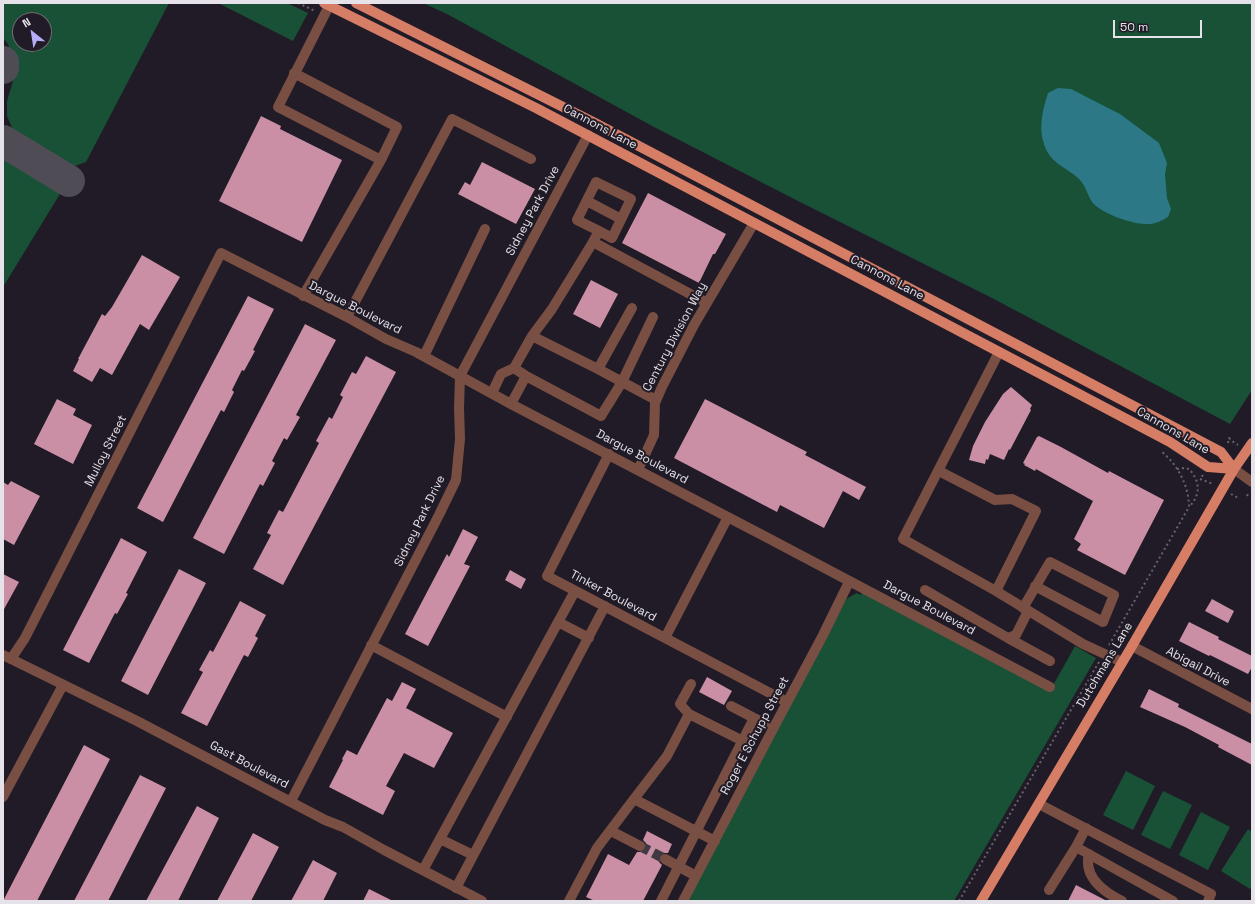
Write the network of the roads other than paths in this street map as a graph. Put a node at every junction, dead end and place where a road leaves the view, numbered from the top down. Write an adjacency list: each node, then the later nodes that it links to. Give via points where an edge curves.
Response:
1 (356, 3): 4 (main road, Cannons Lane)
2 (328, 4): 3 (street); 5 (main road, Cannons Lane)
3 (294, 73): 7 (street, via 397,127); 7 (street, via 278,107)
4 (595, 123): 5 (main road); 9 (main road, Cannons Lane)
5 (588, 135): 11 (main road, Cannons Lane); 26 (street, Sidney Park Drive)
6 (531, 159): 19 (street, via 452,119)
7 (381, 160): 16 (street)
8 (587, 201): 10 (street); 10 (street, via 596,182 631,199); 13 (street, via 577,220)
9 (761, 210): 11 (main road); 34 (main road, Cannons Lane, via 1221,452)
10 (622, 219): 13 (street, via 612,238)
11 (754, 223): 17 (street, Century Division Way); 22 (main road, Cannons Lane)
12 (485, 229): 23 (street)
13 (599, 231): 14 (street)
14 (593, 242): 17 (street); 21 (street, via 552,309)
15 (221, 253): 16 (street, Dargue Boulevard); 52 (street, Mulloy Street, via 25,638)
16 (304, 296): 19 (street, Dargue Boulevard)
17 (707, 303): 30 (street, Century Division Way)
18 (632, 308): 25 (street)
19 (347, 317): 23 (street, Dargue Boulevard, via 386,339)
20 (653, 317): 28 (street)
21 (532, 336): 24 (street); 25 (street)
22 (999, 352): 34 (main road, Cannons Lane, via 1170,442 1208,467); 36 (street)
23 (424, 356): 26 (street, Dargue Boulevard)
24 (514, 368): 27 (street); 29 (street, via 502,374)
25 (598, 369): 28 (street)
26 (460, 376): 29 (street, Dargue Boulevard); 50 (street, Sidney Park Drive, via 460,439 456,480)
27 (526, 376): 28 (street, via 601,416); 31 (street)
28 (622, 382): 30 (street)
29 (492, 394): 31 (street, Dargue Boulevard)
30 (656, 400): 35 (street, Century Division Way, via 654,435)
31 (511, 404): 33 (street, Dargue Boulevard)
32 (1252, 443): 34 (main road, Dutchmans Lane)
33 (609, 454): 35 (street, Dargue Boulevard); 42 (street, Tinker Boulevard, via 547,576)
34 (1234, 469): 37 (street); 51 (main road, Dutchmans Lane)
35 (638, 470): 38 (street, Dargue Boulevard)
36 (939, 471): 43 (street, via 903,539); 43 (street, via 995,500 1012,499 1036,511)
37 (1252, 482)
38 (728, 517): 39 (street, Dargue Boulevard); 48 (street)
39 (849, 582): 57 (street, Dargue Boulevard); 58 (street, Roger E Schupp Street)
40 (1036, 586): 40 (street, via 1050,562 1114,596 1103,622); 45 (street)
41 (925, 590): 49 (street)
42 (575, 591): 44 (street, Tinker Boulevard); 46 (street)
43 (996, 591): 45 (street)
44 (605, 606): 47 (street); 48 (street, Tinker Boulevard)
45 (1026, 609): 49 (street, via 1016,634); 54 (street, via 1083,644)
46 (558, 622): 47 (street); 62 (street)
47 (589, 638): 78 (street)
48 (665, 638): 58 (street, Tinker Boulevard)
49 (1008, 638): 53 (street)
50 (371, 645): 62 (street); 68 (street, Sidney Park Drive)
51 (1132, 646): 54 (main road, Dutchmans Lane); 60 (street, Abigail Drive)
52 (7, 657): 56 (street, Gast Boulevard)
53 (1050, 661)
54 (1122, 662): 69 (main road, Dutchmans Lane)
55 (691, 684): 61 (street, via 680,704)
56 (63, 685): 66 (street); 68 (street, Gast Boulevard)
57 (1050, 687)
58 (787, 702): 64 (street, Roger E Schupp Street)
59 (731, 706): 63 (street)
60 (1252, 709)
61 (689, 714): 65 (street); 67 (street, via 667,756)
62 (506, 717): 73 (street)
63 (754, 718): 64 (street); 65 (street)
64 (774, 726): 74 (street, Roger E Schupp Street)
65 (743, 741): 72 (street)
66 (3, 797)
67 (634, 799): 71 (street); 72 (street)
68 (291, 801): 81 (street, Gast Boulevard)
69 (1039, 804): 70 (street); 90 (main road, Dutchmans Lane)
70 (1086, 828): 76 (street); 85 (street)
71 (611, 831): 75 (street); 87 (street, via 598,848)
72 (697, 831): 74 (street); 80 (street)
73 (440, 839): 78 (street); 81 (street)
74 (715, 841): 82 (street, Roger E Schupp Street)
75 (640, 846)
76 (1076, 847): 77 (street); 84 (street)
77 (1089, 854): 91 (street, via 1089,871 1094,879 1102,890); 92 (street)
78 (473, 855): 83 (street)
79 (665, 859): 80 (street)
80 (679, 867): 82 (street); 88 (street)
81 (423, 870): 83 (street, Gast Boulevard)
82 (696, 876): 89 (street, Roger E Schupp Street)
83 (456, 888): 86 (street, Gast Boulevard)
84 (1049, 890)
85 (1209, 897)
86 (482, 901)
87 (570, 901)
88 (661, 901)
89 (683, 901)
90 (981, 901)
91 (1122, 901)
92 (1173, 901)

